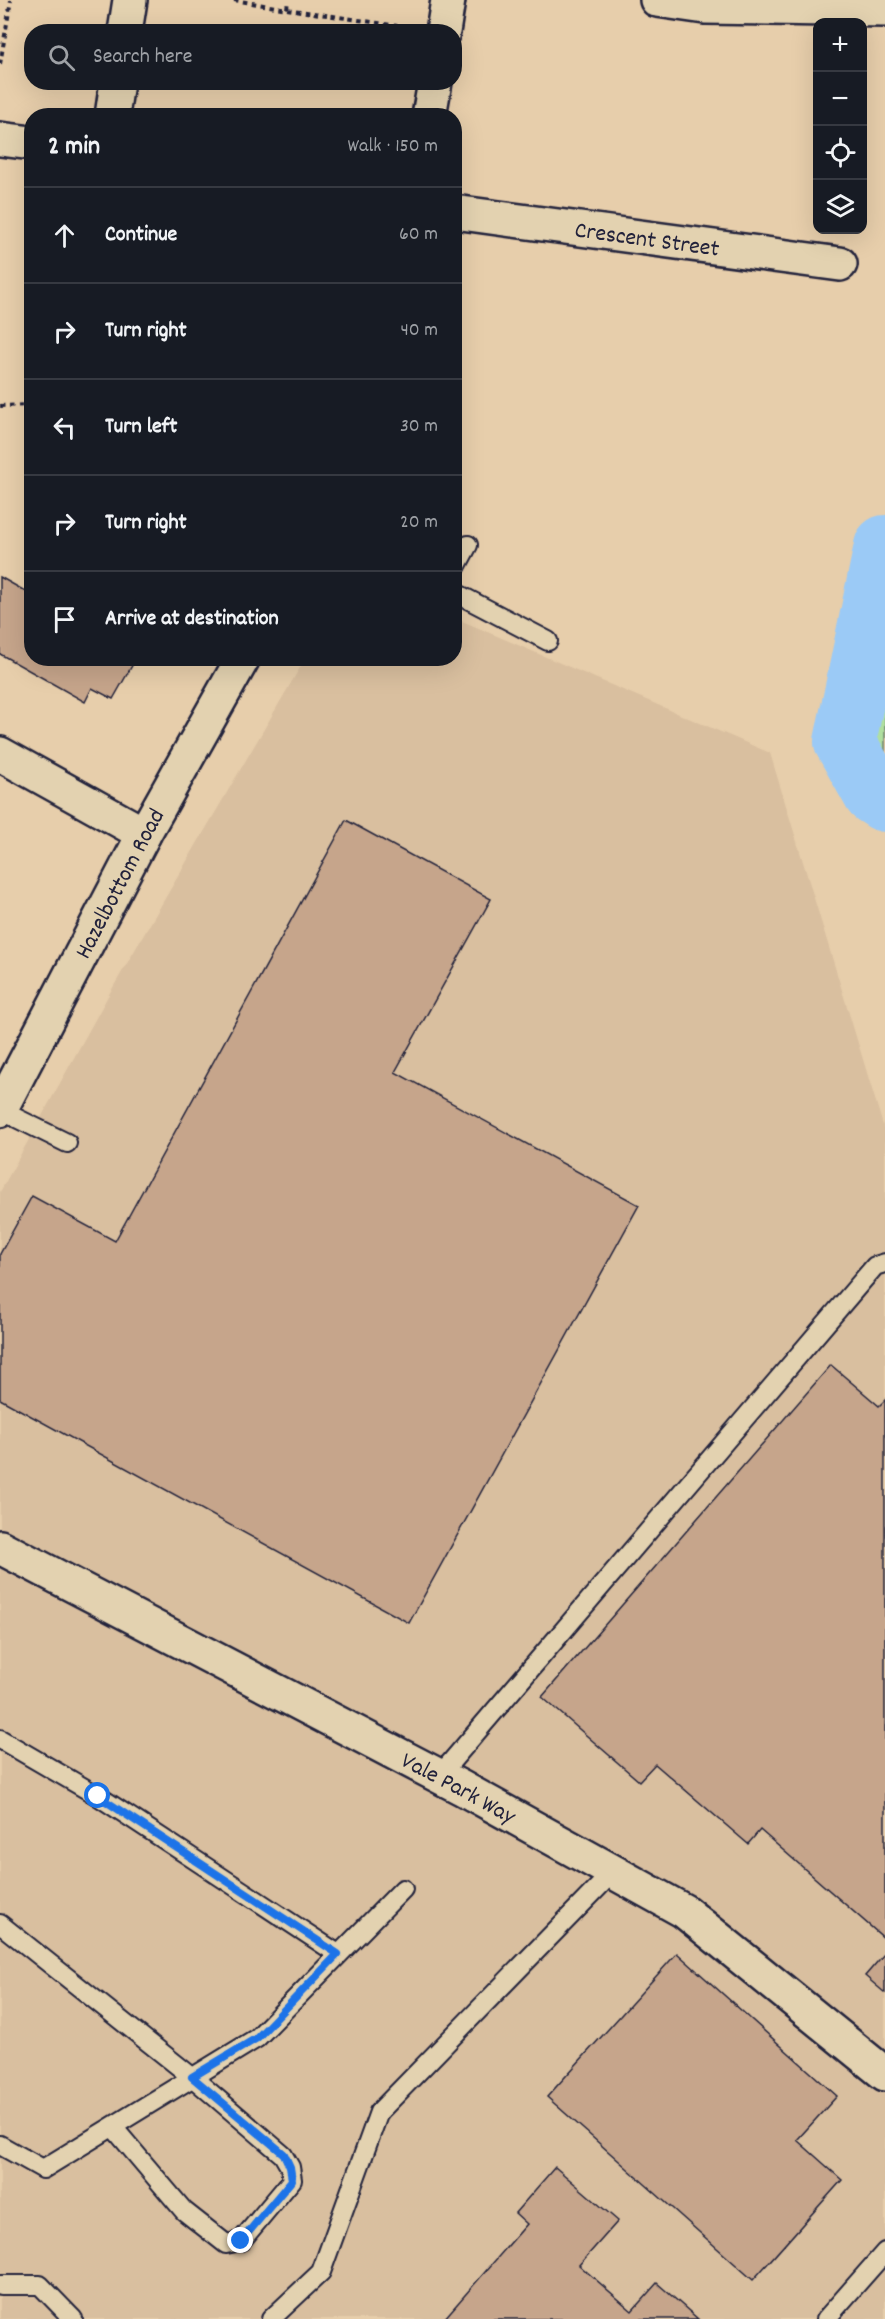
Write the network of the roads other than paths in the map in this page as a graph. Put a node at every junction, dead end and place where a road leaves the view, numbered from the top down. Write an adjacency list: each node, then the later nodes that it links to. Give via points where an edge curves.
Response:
1 (130, 0): 5 (street)
2 (448, 0): 6 (street)
3 (657, 0): 4 (street, via 705,7)
4 (885, 10)
5 (126, 24)
6 (436, 24)
7 (116, 90): 9 (street)
8 (434, 90): 10 (street)
9 (113, 108)
10 (430, 108)
11 (0, 139): 12 (street)
12 (24, 142)
13 (462, 213): 14 (street, Crescent Street)
14 (840, 264)
15 (468, 546): 16 (lane)
16 (462, 557)
17 (462, 596): 18 (lane)
18 (548, 641)
19 (238, 666): 21 (street, Hazelbottom Road)
20 (0, 754): 21 (street)
21 (144, 834): 22 (street, Hazelbottom Road)
22 (0, 1110): 23 (lane)
23 (67, 1143)
24 (885, 1263): 27 (lane, via 875,1266)
25 (0, 1547): 27 (street, Vale Park Way)
26 (0, 1739): 31 (lane, via 98,1796)
27 (439, 1776): 28 (street, Vale Park Way)
28 (613, 1872): 32 (street, Vale Park Way, via 684,1911); 39 (lane, via 379,2112 321,2272)
29 (403, 1889): 31 (lane)
30 (0, 1924): 33 (lane)
31 (338, 1954): 33 (lane, via 257,2038)
32 (885, 2074)
33 (192, 2077): 34 (lane); 34 (lane, via 284,2154 290,2167 292,2180 241,2241 226,2244 184,2211)
34 (113, 2127): 35 (lane, via 43,2169)
35 (0, 2145)
36 (885, 2252): 40 (lane)
37 (0, 2285): 38 (lane, via 40,2285)
38 (73, 2319)
39 (271, 2319)
40 (826, 2319)

